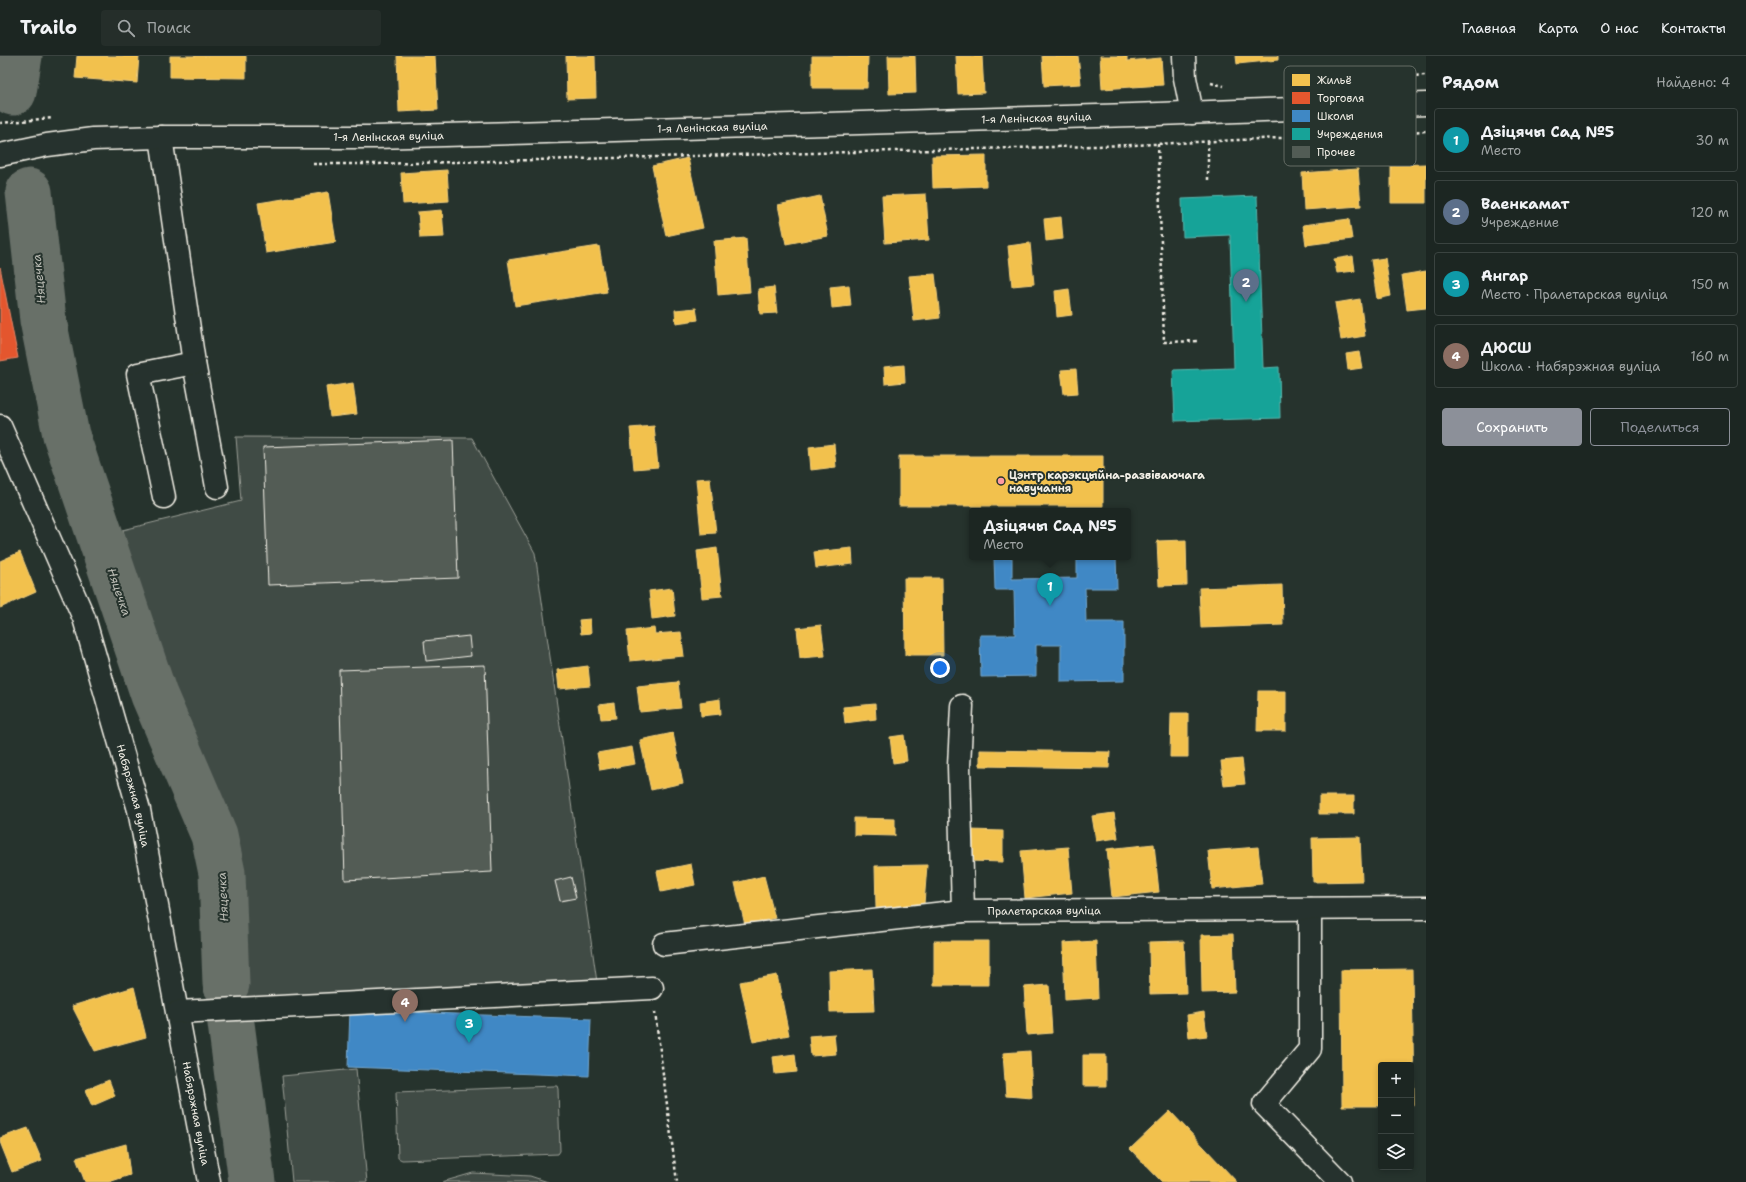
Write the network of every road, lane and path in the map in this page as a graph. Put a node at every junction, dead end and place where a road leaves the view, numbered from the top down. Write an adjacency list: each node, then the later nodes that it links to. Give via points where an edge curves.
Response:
1 (1184, 56): 4 (street)
2 (1426, 75): 3 (path)
3 (1416, 76)
4 (1185, 78): 5 (path); 9 (street)
5 (1231, 87)
6 (1416, 104): 7 (street, 1-я Ленінская вуліца)
7 (1426, 104)
8 (1284, 109): 9 (street, 1-я Ленінская вуліца)
9 (1192, 113): 12 (street, 1-я Ленінская вуліца, via 375,137)
10 (1416, 132): 11 (path)
11 (1426, 132)
12 (161, 137): 16 (street, 1-я Ленінская вуліца, via 93,139 47,144); 20 (street)
13 (1284, 139): 14 (path)
14 (1208, 142): 15 (path); 18 (path)
15 (1158, 144): 17 (path); 19 (path, via 1164,342)
16 (0, 155)
17 (375, 164)
18 (1208, 180)
19 (1199, 341)
20 (194, 363): 22 (street); 23 (street, via 138,374)
21 (0, 426): 30 (street, Набярэжная вуліца, via 84,618 139,810)
22 (217, 487)
23 (164, 497)
24 (962, 706): 27 (street, via 959,766)
25 (1426, 908): 26 (street, Пралетарская вуліца)
26 (1310, 909): 27 (street, Пралетарская вуліца); 33 (street, via 1310,1049 1264,1104)
27 (963, 911): 28 (street, Пралетарская вуліца)
28 (664, 944)
29 (652, 988): 30 (street); 32 (path)
30 (178, 1012): 31 (street, Набярэжная вуліца)
31 (209, 1182)
32 (677, 1182)
33 (1340, 1182)

